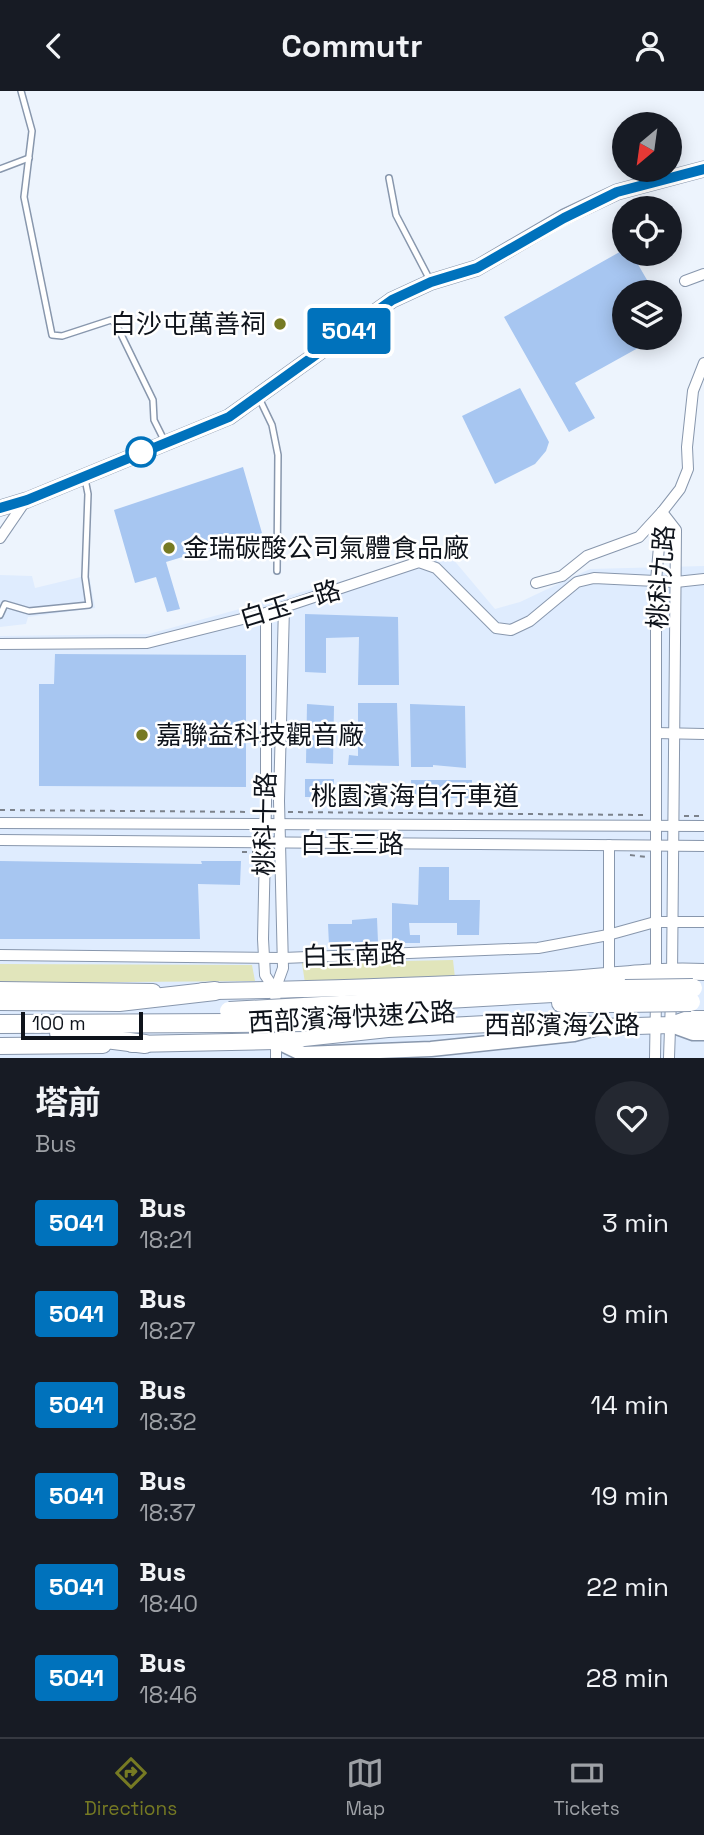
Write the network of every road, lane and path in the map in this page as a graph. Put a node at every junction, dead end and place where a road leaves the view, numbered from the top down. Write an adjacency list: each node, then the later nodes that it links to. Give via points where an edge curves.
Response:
1 (21, 91): 2 (lane, via 32,131)
2 (29, 158): 3 (lane); 11 (lane, via 24,197 52,335 111,320 116,324 153,400 154,420)
3 (0, 169)
4 (704, 170): 8 (street, via 617,192 477,268)
5 (389, 179): 8 (lane, via 396,215)
6 (704, 274): 7 (street)
7 (685, 281)
8 (431, 282): 10 (street, via 392,300)
9 (704, 363): 15 (street, via 693,391 688,470)
10 (258, 396): 11 (street, via 229,417); 17 (lane, via 272,425 278,455)
11 (165, 443): 12 (street)
12 (84, 476): 13 (street); 24 (lane, via 89,605 29,611 5,604)
13 (27, 500): 14 (street); 16 (street)
14 (0, 508)
15 (662, 512): 19 (street, 桃科九路); 20 (street, 桃科九路, via 676,530); 21 (street, via 639,537 587,556 562,576)
16 (0, 538)
17 (277, 571)
18 (704, 579): 20 (street, 白玉一路)
19 (656, 581): 20 (street, 白玉一路); 22 (street, 白玉一路, via 594,578 577,582 530,621 511,630 496,628 436,568 419,562); 26 (street, 桃科九路)
20 (676, 582): 27 (street, 桃科九路)
21 (536, 583)
22 (284, 607): 23 (street, 白玉一路); 31 (street, 桃科十路)
23 (266, 613): 25 (street, 白玉一路, via 147,643); 30 (street, 桃科十路)
24 (0, 615)
25 (0, 644)
26 (656, 733): 27 (street); 33 (street, 桃科九路)
27 (676, 733): 28 (street); 34 (street, 桃科九路)
28 (704, 734)
29 (0, 810): 30 (path)
30 (266, 812): 36 (street, 桃科十路)
31 (279, 812): 33 (path, 桃園濱海自行車道); 37 (street, 桃科十路)
32 (704, 816): 34 (path)
33 (656, 821): 34 (street, 白玉三路); 37 (street, 白玉三路); 43 (street, 桃科九路)
34 (674, 821): 38 (street, 白玉三路); 44 (street, 桃科九路)
35 (0, 823): 36 (street, 白玉三路)
36 (266, 824): 37 (street, 白玉三路); 40 (street, 桃科十路)
37 (280, 824): 41 (street, 桃科十路)
38 (704, 826)
39 (0, 840): 40 (street, 白玉三路)
40 (265, 843): 41 (street, 白玉三路); 51 (street, 桃科十路)
41 (280, 843): 42 (street, 白玉三路); 52 (street, 桃科十路)
42 (609, 845): 43 (street, 白玉三路); 49 (street)
43 (657, 845): 44 (street, 白玉三路); 46 (street, 桃科九路)
44 (674, 846): 45 (street, 白玉三路); 47 (street, 桃科九路)
45 (704, 846)
46 (655, 922): 47 (street, 白玉南路); 49 (street, 白玉南路); 55 (street, 桃科九路)
47 (674, 922): 48 (street, 白玉南路); 53 (street, 桃科九路)
48 (704, 922)
49 (608, 935): 52 (street, 白玉南路, via 538,948); 56 (street)
50 (0, 955): 51 (street, 白玉南路)
51 (264, 958): 52 (street, 白玉南路); 58 (street, 桃科十路, via 265,975)
52 (283, 958): 58 (street, 桃科十路)
53 (673, 970): 54 (main road, 西部濱海公路); 55 (main road, 西部濱海公路); 66 (street, 桃科九路)
54 (704, 972)
55 (656, 973): 56 (main road, 西部濱海公路); 66 (street, 桃科九路)
56 (609, 977): 58 (main road, 西部濱海公路)
57 (0, 990): 59 (main road, 西部濱海公路)
58 (275, 990): 59 (main road, 西部濱海公路); 69 (street, 桃科十路)
59 (215, 991): 61 (highway, via 119,1002)
60 (698, 995): 63 (highway, 西部濱海快速公路, bridge)
61 (0, 1001)
62 (0, 1013): 63 (highway, 西部濱海快速公路)
63 (230, 1017): 65 (highway, 西部濱海快速公路)
64 (704, 1019): 66 (main road, 西部濱海公路)
65 (0, 1024)
66 (663, 1025): 68 (street); 69 (main road, 西部濱海公路, via 601,1027 567,1020 388,1029); 74 (street, 桃科九路); 75 (street, 桃科九路)
67 (0, 1033): 70 (highway, via 51,1032)
68 (704, 1033)
69 (276, 1041): 70 (main road, 西部濱海公路); 73 (street, 桃科十路)
70 (145, 1044): 72 (main road, 西部濱海公路)
71 (0, 1046): 72 (main road, 西部濱海公路)
72 (58, 1052)
73 (276, 1058)
74 (654, 1058)
75 (669, 1058)

